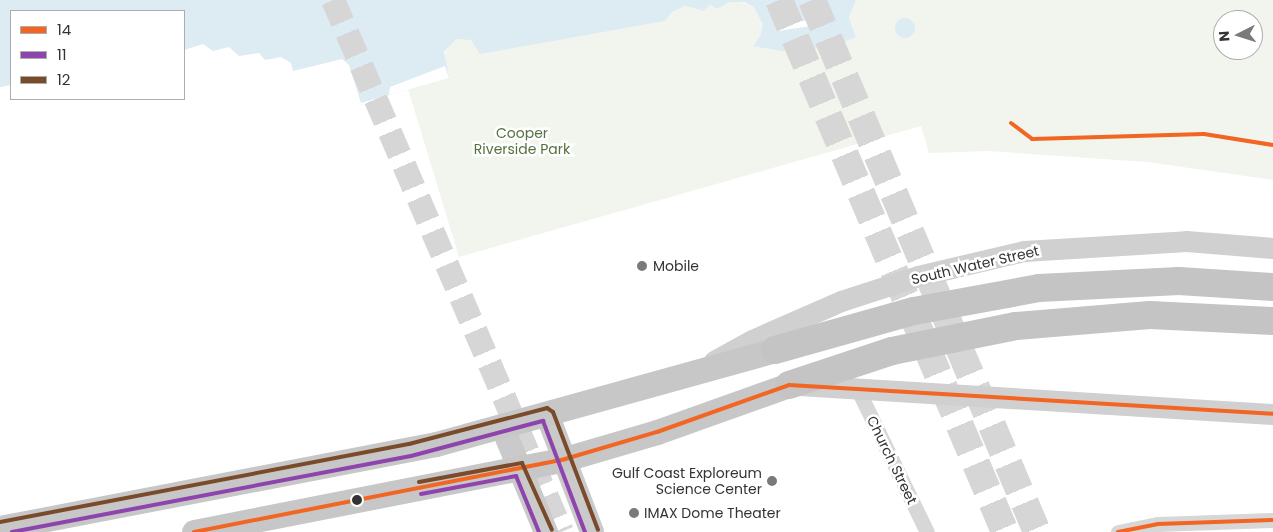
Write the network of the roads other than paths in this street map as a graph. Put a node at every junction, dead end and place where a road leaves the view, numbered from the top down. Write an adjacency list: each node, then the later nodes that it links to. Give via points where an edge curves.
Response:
1 (1273, 248): 5 (main road, South Water Street, via 1186,241 1024,251 918,276 842,301 752,340)
2 (1273, 287): 4 (highway, via 1179,281 1039,288 914,311)
3 (1273, 322): 6 (highway, via 1150,315 1044,322 923,343 841,366)
4 (775, 350): 5 (highway, South Water Street)
5 (695, 372): 8 (highway, South Water Street)
6 (789, 385): 7 (main road); 11 (highway, via 658,432)
7 (857, 388): 9 (main road); 19 (street, Church Street)
8 (547, 414): 10 (highway, South Water Street); 11 (main road)
9 (1273, 414)
10 (502, 426): 12 (main road); 15 (highway, South Water Street, via 410,450)
11 (565, 459): 12 (highway); 18 (main road)
12 (520, 469): 16 (highway); 17 (main road)
13 (1273, 520): 14 (street)
14 (1249, 527): 20 (street, via 1158,524)
15 (0, 528)
16 (194, 532)
17 (546, 532)
18 (592, 532)
19 (927, 532)
20 (1118, 532)

